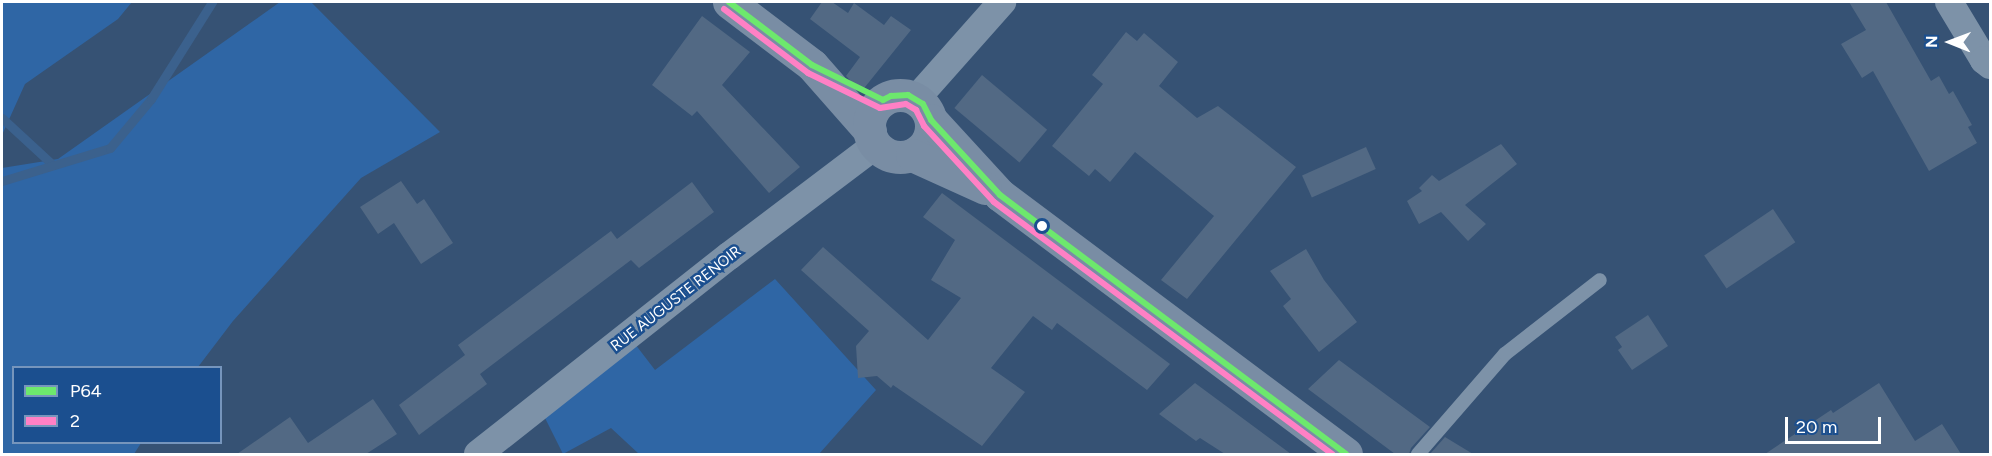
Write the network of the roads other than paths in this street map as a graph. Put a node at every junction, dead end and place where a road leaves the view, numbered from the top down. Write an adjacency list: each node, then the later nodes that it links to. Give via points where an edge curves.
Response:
1 (729, 2): 5 (main road)
2 (1002, 2): 7 (street)
3 (1949, 2): 4 (street)
4 (1990, 64)
5 (812, 66): 6 (main road); 8 (main road)
6 (883, 100): 7 (main road, via 899,95); 8 (main road, via 872,113)
7 (923, 109): 9 (main road, via 928,141); 10 (main road)
8 (873, 138): 9 (main road, via 892,156); 12 (street, RUE AUGUSTE RENOIR)
9 (912, 155): 10 (main road)
10 (1000, 195): 13 (main road)
11 (1600, 280): 14 (lane, via 1505,354)
12 (478, 454)
13 (1346, 454)
14 (1418, 454)

